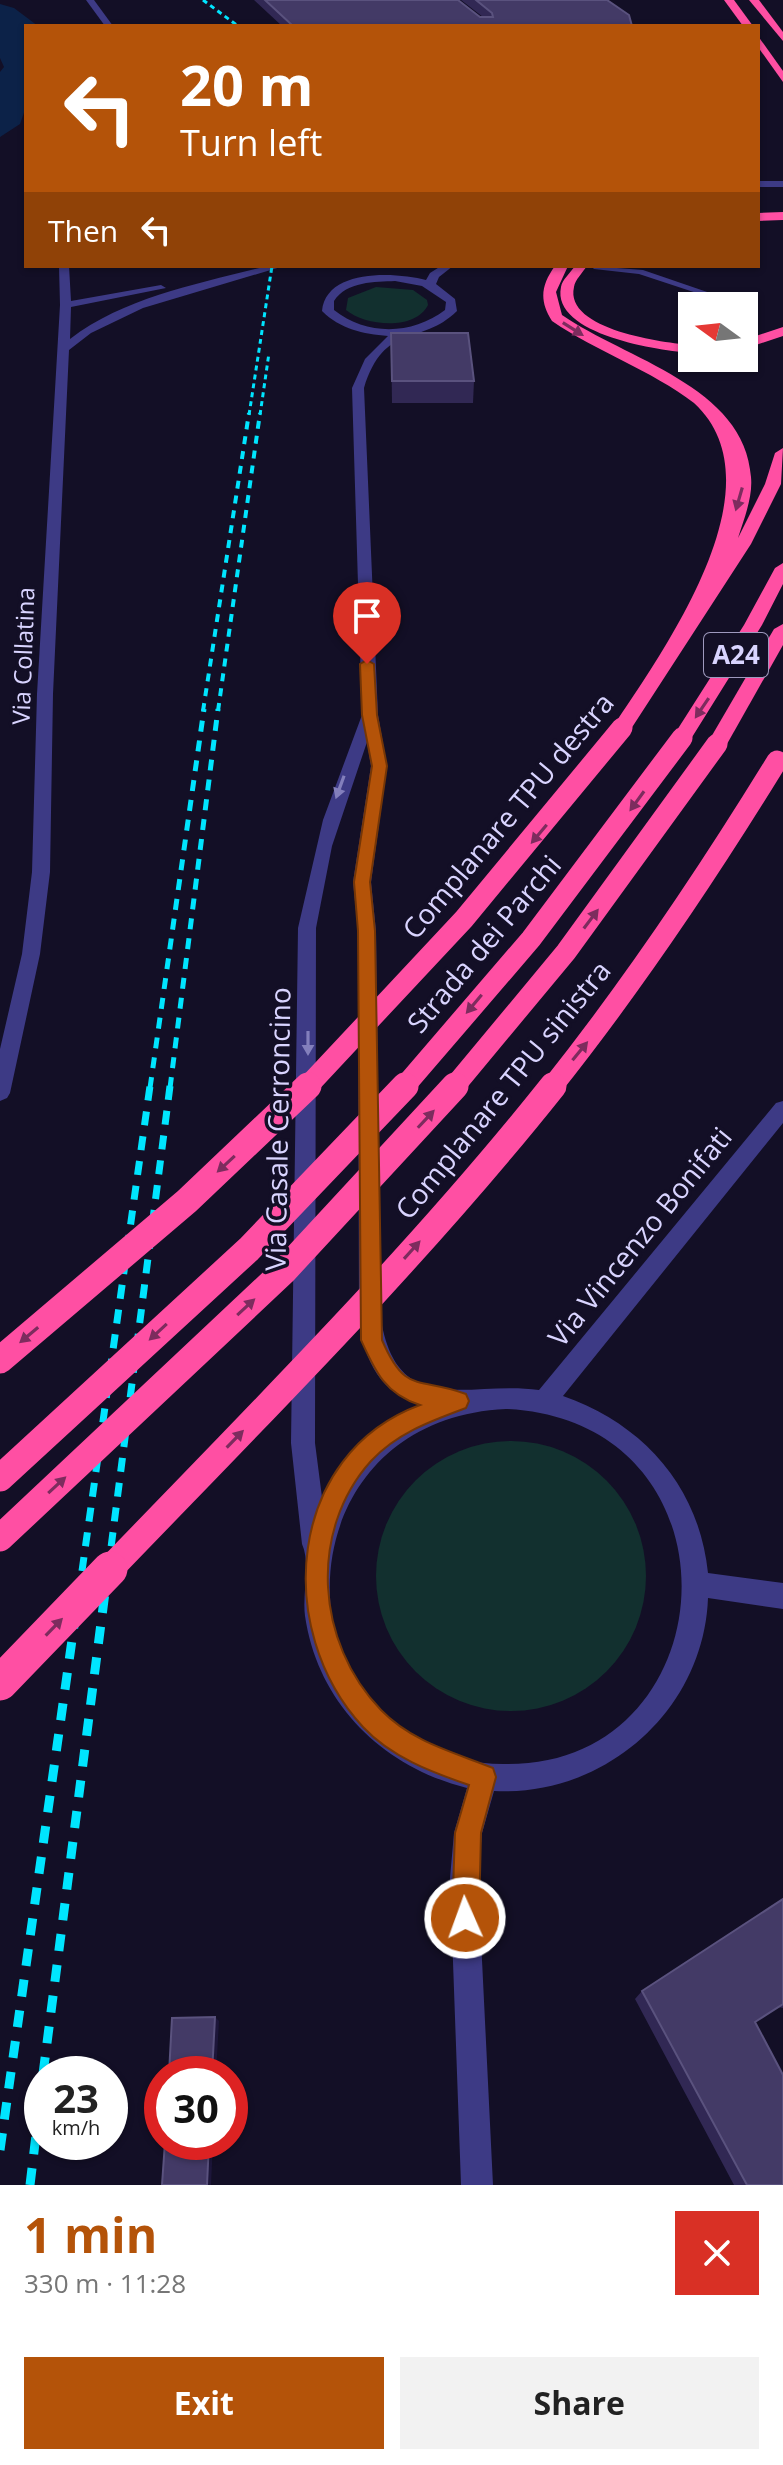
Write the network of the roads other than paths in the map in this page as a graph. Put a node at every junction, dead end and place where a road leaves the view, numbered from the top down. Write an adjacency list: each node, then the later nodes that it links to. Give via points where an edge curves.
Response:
1 (90, 0): 4 (street)
2 (729, 0): 5 (highway)
3 (754, 0): 6 (highway)
4 (108, 24)
5 (747, 24)
6 (783, 38)
7 (760, 42): 8 (highway)
8 (783, 79)
9 (783, 184): 10 (street)
10 (760, 186)
11 (760, 186): 12 (street)
12 (783, 193)
13 (783, 208): 14 (highway)
14 (760, 209)
15 (783, 216): 16 (highway)
16 (760, 217)
17 (65, 268): 27 (street, Via Collatina)
18 (232, 268): 29 (street)
19 (272, 268): 30 (street)
20 (384, 268): 25 (street)
21 (445, 268): 26 (street)
22 (561, 268): 41 (highway, one-way to 41, via 548,294 557,318 699,400 737,443 744,481)
23 (579, 268): 36 (highway, via 566,292 580,315 627,340)
24 (603, 268): 28 (lane, via 640,272)
25 (375, 279): 26 (street); 32 (street, via 357,282 327,302 328,311)
26 (430, 284): 33 (street, via 451,301 451,311 425,327)
27 (75, 286): 29 (street); 31 (street, Via Collatina)
28 (701, 292)
29 (135, 294): 31 (street)
30 (173, 296): 31 (street); 37 (street, via 100,323)
31 (66, 305): 37 (street, Via Collatina)
32 (349, 325): 33 (street); 38 (street)
33 (404, 331): 38 (street)
34 (783, 331): 35 (highway)
35 (758, 340)
36 (678, 347)
37 (65, 348): 45 (street, Via Collatina, via 45,694 41,872 31,954)
38 (369, 357): 43 (street, Via Casale Cerroncino, via 358,388)
39 (783, 453): 41 (highway, Complanare TPU destra, via 743,544)
40 (783, 568): 50 (highway, Strada dei Parchi / A24, one-way to 50, bridge, via 682,738 599,852 400,1092 249,1248)
41 (714, 586): 47 (highway, Complanare TPU destra, one-way to 47, bridge, via 622,728 458,930 293,1102)
42 (783, 629): 51 (highway, A24, one-way to 42, bridge, via 282,1272 432,1112 639,856 717,744)
43 (370, 715): 48 (street, Via Casale Cerroncino, via 379,766 362,882 372,1340 395,1382 418,1395); 52 (street, Via Casale Cerroncino, one-way to 52, via 333,807 314,874 307,928 303,1443)
44 (780, 755): 55 (highway, Complanare TPU sinistra, one-way to 44, bridge, via 331,1339 490,1165 624,997)
45 (0, 1093)
46 (783, 1109): 49 (street, Via Vincenzo Bonifati)
47 (0, 1360)
48 (458, 1401): 49 (street, via 501,1397); 52 (street, via 407,1420 364,1453 332,1499)
49 (543, 1403): 53 (street, via 601,1427 648,1467 683,1521)
50 (0, 1478)
51 (0, 1538)
52 (316, 1554): 56 (street, via 317,1611 336,1668 372,1719 423,1757)
53 (698, 1584): 54 (street); 56 (street, via 692,1648 664,1706 616,1751 553,1776)
54 (783, 1596)
55 (0, 1683)
56 (484, 1777): 57 (street, via 468,1833 464,1878)
57 (477, 2185)

